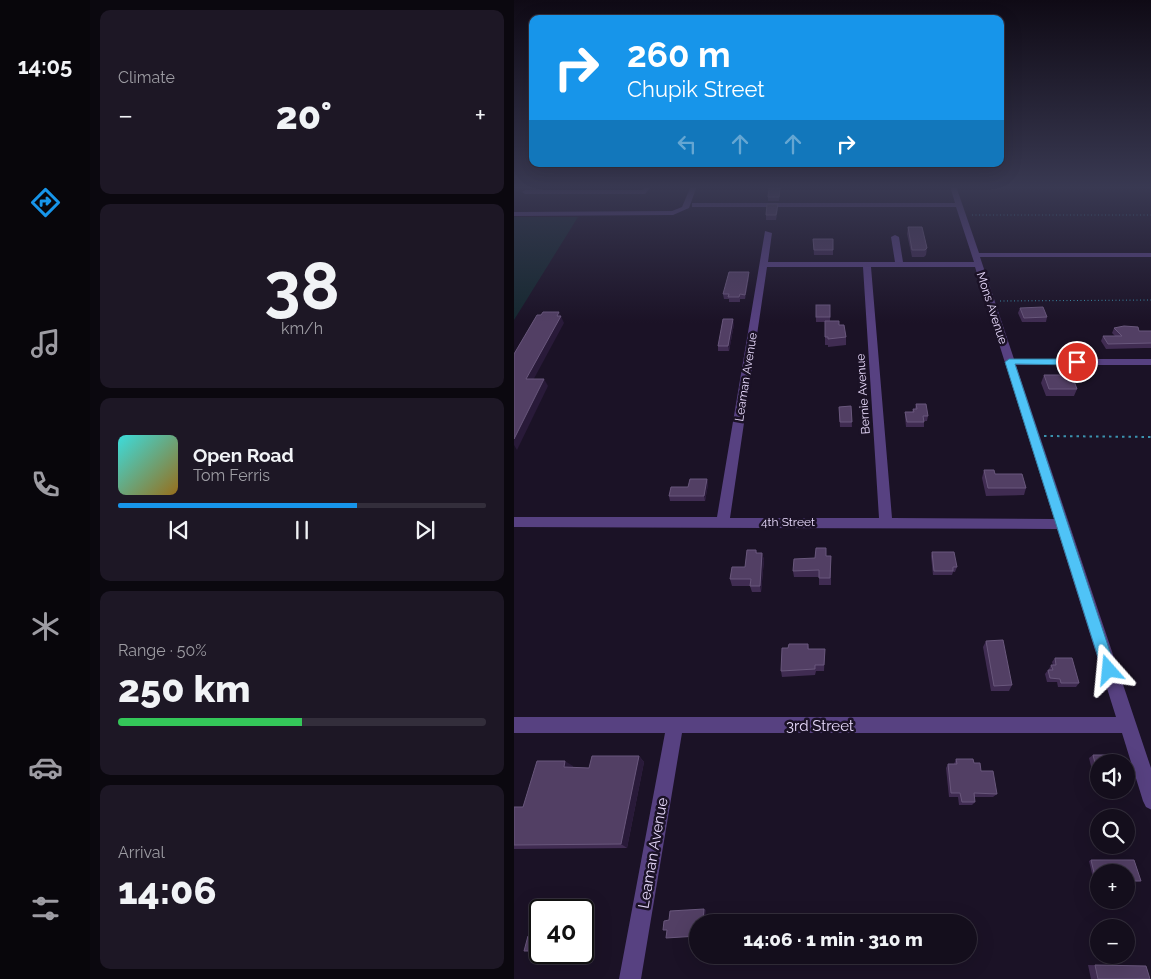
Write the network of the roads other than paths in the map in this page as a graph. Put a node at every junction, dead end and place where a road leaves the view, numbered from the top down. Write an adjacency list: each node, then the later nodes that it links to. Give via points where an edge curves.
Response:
1 (967, 232): 5 (street, Mons Avenue)
2 (768, 233): 6 (street, Leaman Avenue)
3 (895, 237): 8 (street)
4 (1151, 254): 5 (street)
5 (976, 260): 8 (street); 9 (street, Mons Avenue)
6 (763, 264): 7 (street); 11 (street, Leaman Avenue)
7 (867, 264): 8 (street); 13 (street, Bernie Avenue)
8 (899, 264)
9 (1009, 362): 10 (street); 14 (street, Mons Avenue)
10 (1151, 362)
11 (724, 521): 12 (street, 4th Street); 13 (street, 4th Street)
12 (514, 522)
13 (886, 522): 14 (street, 4th Street)
14 (1062, 524): 15 (street, Mons Avenue)
15 (1127, 725): 17 (street, 3rd Street); 18 (street, Mons Avenue)
16 (514, 726): 17 (street, 3rd Street)
17 (675, 726): 19 (street, Leaman Avenue)
18 (1151, 801)
19 (630, 979)

